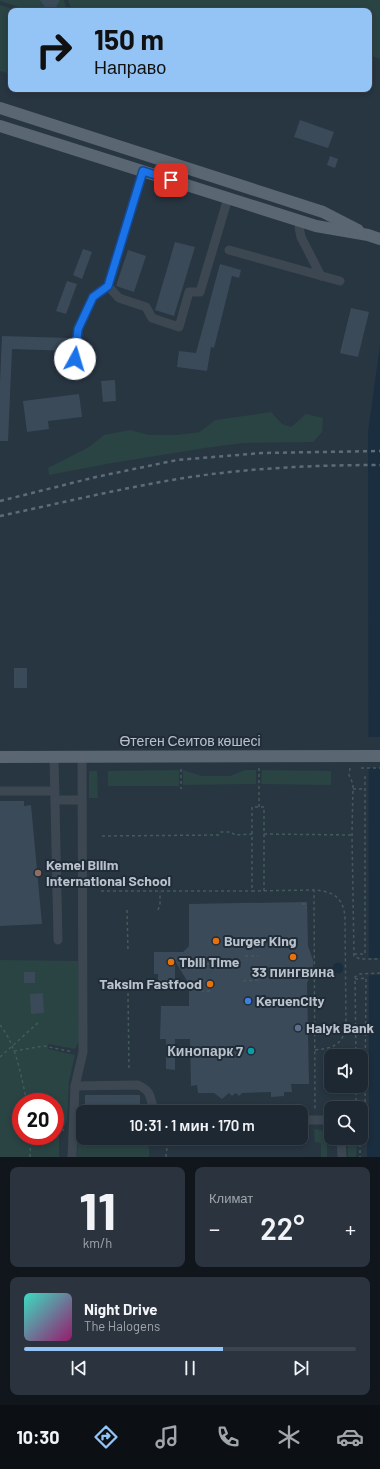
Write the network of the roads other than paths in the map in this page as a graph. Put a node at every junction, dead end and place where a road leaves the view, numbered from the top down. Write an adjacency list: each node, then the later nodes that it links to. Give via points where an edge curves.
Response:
1 (0, 108): 3 (main road)
2 (0, 126): 4 (main road)
3 (137, 152): 4 (main road); 7 (main road, via 323,212)
4 (138, 170): 5 (main road); 12 (street)
5 (228, 198): 6 (main road); 12 (street, via 200,292 189,292 179,327 152,318 146,307 119,298)
6 (301, 221): 7 (main road); 10 (street, via 301,237)
7 (368, 235): 8 (main road)
8 (380, 239)
9 (229, 250): 10 (street)
10 (321, 276): 11 (street)
11 (340, 281)
12 (108, 286): 13 (street, via 93,297 81,322)
13 (75, 359)
14 (82, 756): 15 (main road, Өтеген Сеитов көшесі); 17 (main road, Өтеген Сеитов көшесі); 20 (street)
15 (380, 756)
16 (0, 757): 17 (main road, Өтеген Сеитов көшесі)
17 (54, 757): 19 (street)
18 (0, 791): 19 (street)
19 (55, 795): 20 (street); 21 (street)
20 (82, 800): 22 (street, via 83,1054)
21 (58, 940)
22 (75, 1086): 23 (street, via 138,1085 150,1094); 27 (street)
23 (153, 1105)
24 (308, 1120): 25 (street)
25 (324, 1120)
26 (342, 1145): 28 (street)
27 (72, 1157)
28 (342, 1157)

